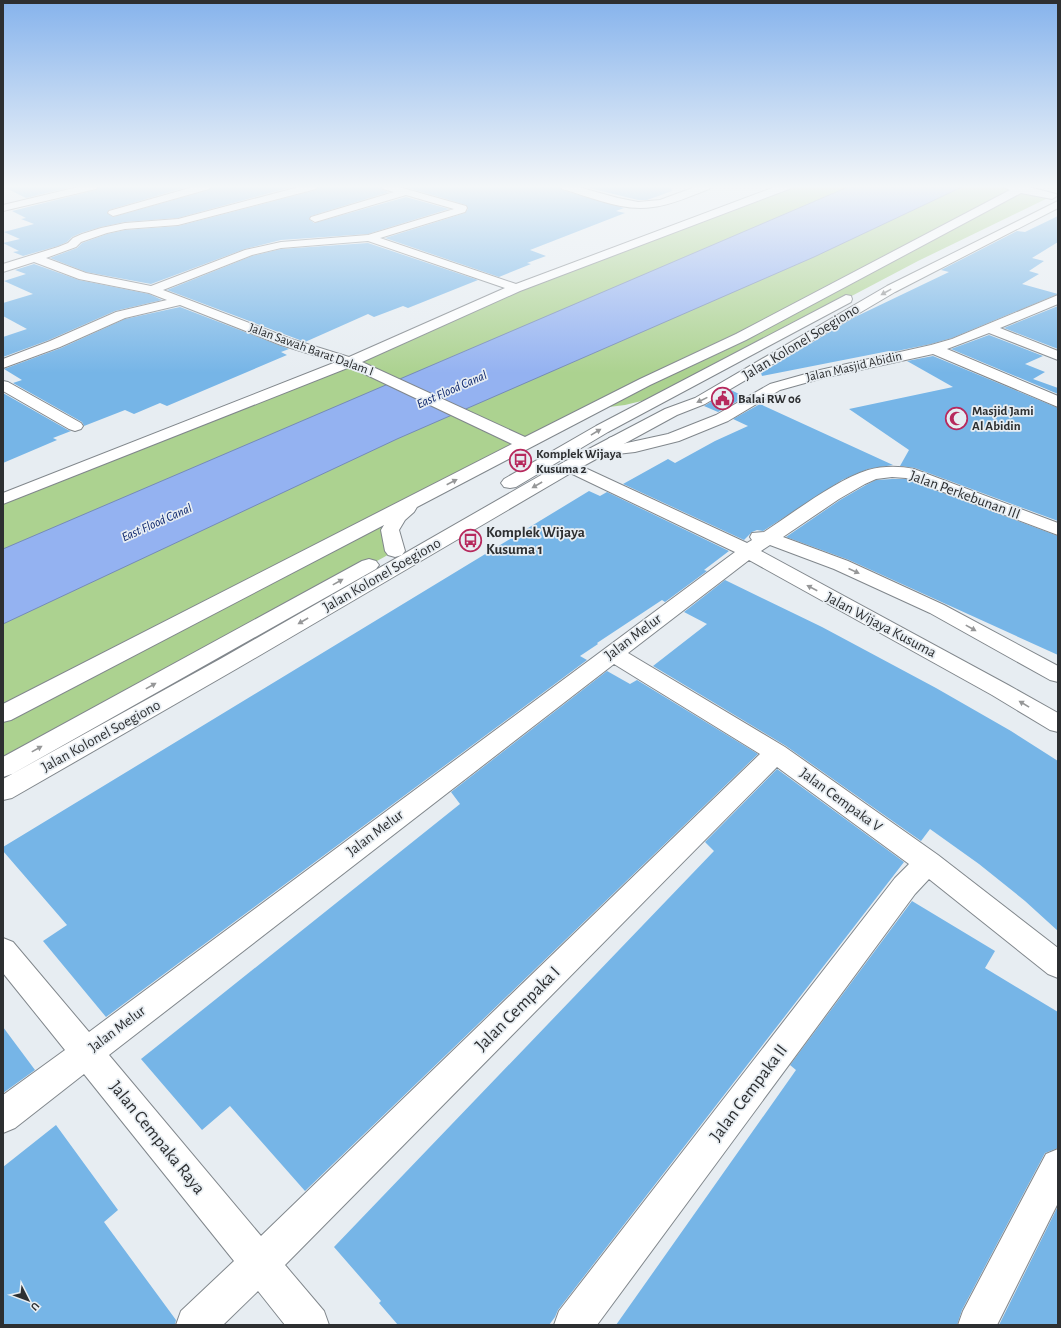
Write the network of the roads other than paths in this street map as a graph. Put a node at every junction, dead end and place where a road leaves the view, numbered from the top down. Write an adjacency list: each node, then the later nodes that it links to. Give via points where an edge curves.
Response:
1 (63, 249): 9 (street)
2 (263, 249): 12 (street)
3 (401, 249): 11 (street)
4 (620, 249): 11 (street)
5 (904, 249): 23 (street, via 741,337)
6 (943, 249): 21 (street, Jalan Kolonel Soegiono)
7 (964, 249): 25 (street, Jalan Kolonel Soegiono, one-way to 25, via 700,401 671,412)
8 (7, 253): 9 (street, Jalan Sawah Barat Dalam I)
9 (30, 260): 10 (street); 12 (street, Jalan Sawah Barat Dalam I, via 83,276)
10 (3, 268)
11 (516, 288): 18 (street)
12 (152, 290): 13 (street, Jalan Sawah Barat Dalam I)
13 (181, 302): 18 (street, Jalan Sawah Barat Dalam I, via 286,342); 19 (street, via 121,315)
14 (1055, 303): 15 (street, Jalan Masjid Abidin)
15 (990, 329): 16 (street, Jalan Masjid Abidin); 17 (street)
16 (934, 349): 22 (street); 25 (street, Jalan Masjid Abidin, via 820,374 775,387 722,418 673,438 617,449 612,446)
17 (1058, 356)
18 (350, 362): 26 (street, Jalan Sawah Barat Dalam I); 28 (street)
19 (3, 364)
20 (3, 385): 24 (street)
21 (662, 396): 23 (street); 33 (street, Jalan Kolonel Soegiono, one-way to 21, via 602,428)
22 (1058, 402)
23 (593, 409): 26 (street)
24 (75, 426)
25 (615, 441): 27 (street, Jalan Kolonel Soegiono)
26 (526, 444): 29 (street, one-way to 26)
27 (570, 466): 30 (street, Jalan Wijaya Kusuma); 41 (street, Jalan Kolonel Soegiono, one-way to 41)
28 (3, 499)
29 (417, 500): 33 (street, via 397,517 390,530); 37 (street)
30 (703, 529): 32 (street, Jalan Wijaya Kusuma); 34 (street, Jalan Wijaya Kusuma)
31 (1058, 529): 32 (street, Jalan Perkebunan III, via 908,473 892,472 873,474 859,480)
32 (769, 538): 34 (street, Jalan Perkebunan III); 36 (street, Jalan Wijaya Kusuma, one-way to 36, via 841,566 937,609)
33 (395, 551): 40 (street, Jalan Kolonel Soegiono, one-way to 33)
34 (748, 551): 35 (street, Jalan Melur); 38 (street, Jalan Wijaya Kusuma, one-way to 34)
35 (612, 653): 39 (street, Jalan Cempaka V); 45 (street, Jalan Melur)
36 (1058, 675)
37 (3, 714)
38 (1058, 724)
39 (776, 753): 42 (street, Jalan Cempaka V); 48 (street, Jalan Cempaka I)
40 (3, 768)
41 (3, 791)
42 (928, 863): 44 (street, Jalan Cempaka V); 51 (street, Jalan Cempaka II, via 905,886)
43 (3, 951): 45 (street, Jalan Cempaka Raya)
44 (1058, 965)
45 (87, 1052): 46 (street, Jalan Melur); 48 (street, Jalan Cempaka Raya)
46 (3, 1116)
47 (1058, 1166): 52 (street)
48 (260, 1264): 49 (street, Jalan Cempaka I); 50 (street, Jalan Cempaka Raya)
49 (195, 1325)
50 (310, 1325)
51 (573, 1325)
52 (977, 1325)

